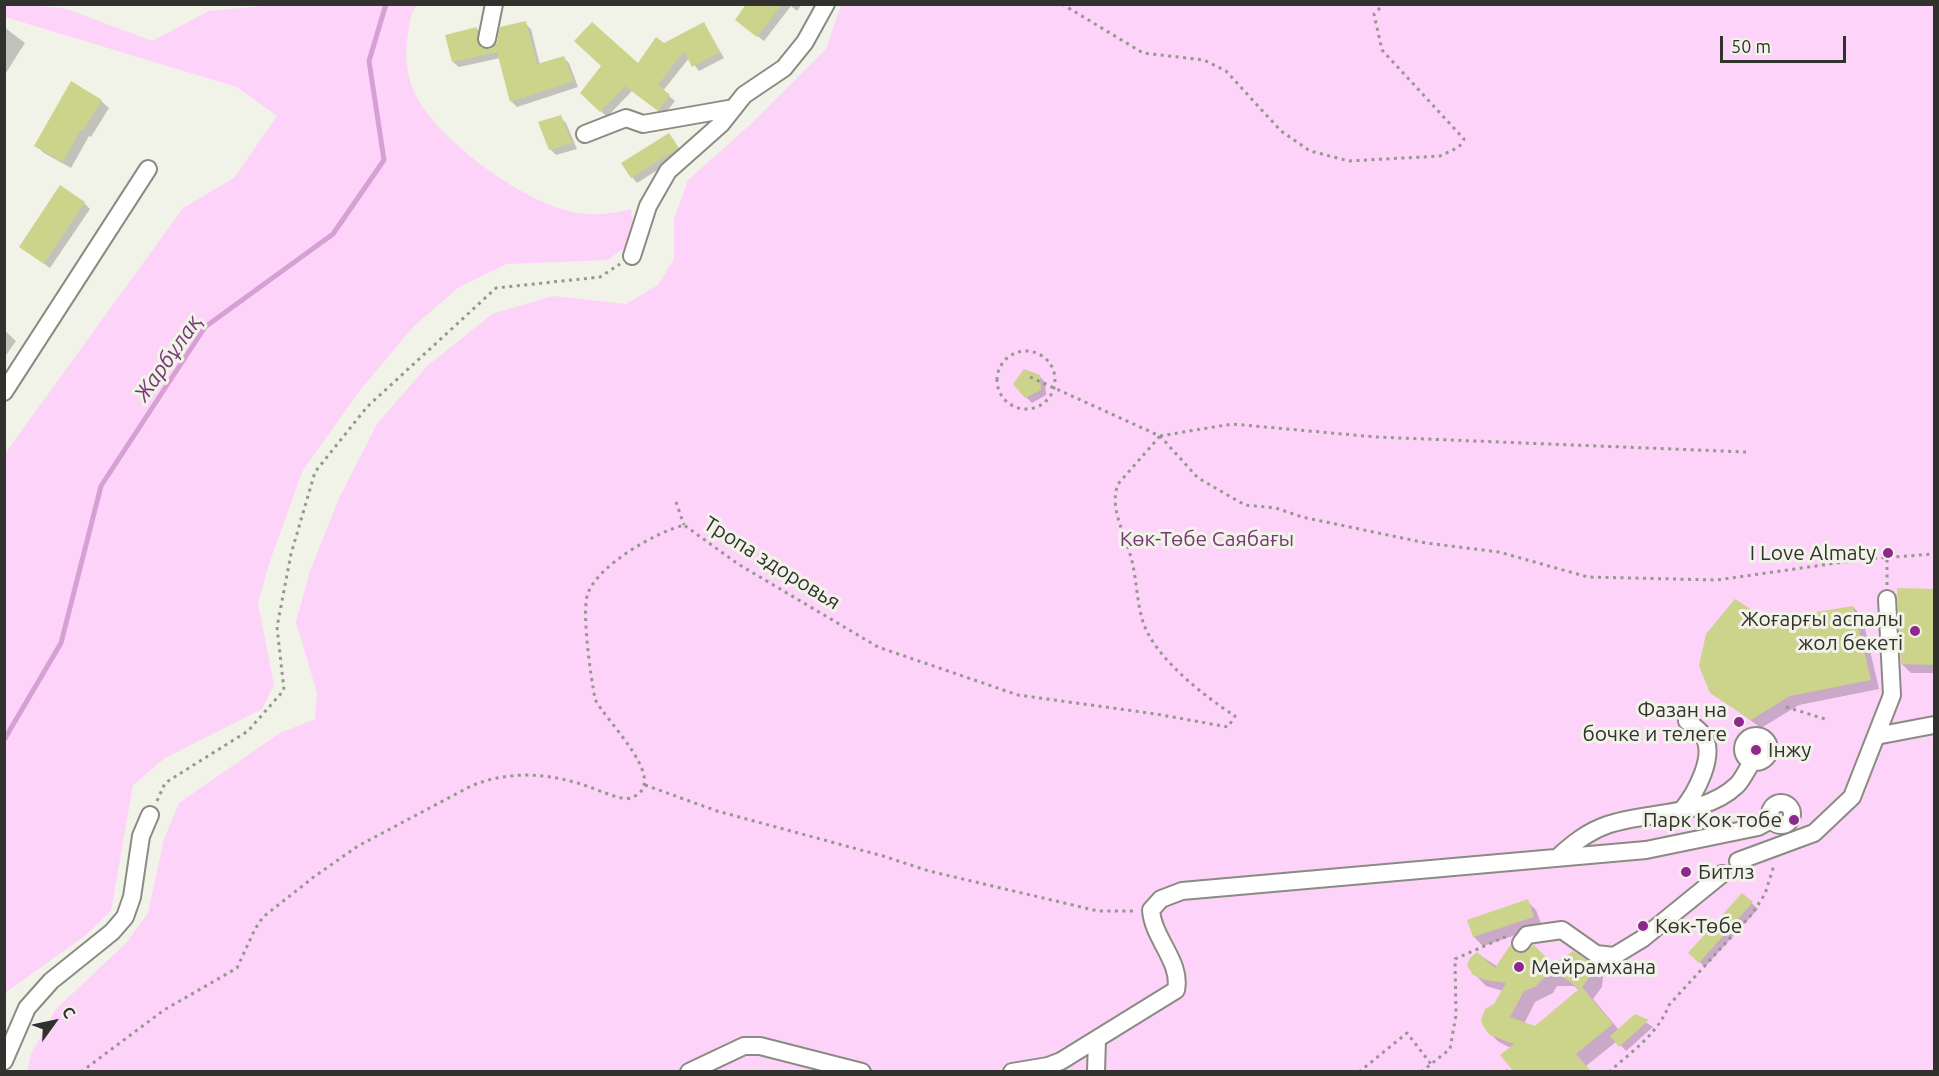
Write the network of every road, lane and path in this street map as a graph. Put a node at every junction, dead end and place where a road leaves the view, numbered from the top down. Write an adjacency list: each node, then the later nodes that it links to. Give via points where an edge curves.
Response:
1 (84, 4): 2 (path)
2 (161, 4)
3 (495, 4): 7 (street)
4 (826, 4): 8 (street, via 805,42 784,68 744,95)
5 (1062, 4): 6 (path, via 1143,53 1204,60 1226,71 1281,131 1310,151 1349,161 1440,156 1458,147 1464,139 1382,50 1374,14)
6 (1384, 4)
7 (487, 39)
8 (734, 108): 9 (street, via 643,124 626,118); 11 (street, via 658,185)
9 (585, 134)
10 (148, 169): 14 (street)
11 (632, 256): 30 (path, via 600,277 496,288 367,407 315,472 291,554 277,627 284,690 248,730 165,783)
12 (1030, 377): 13 (path)
13 (1055, 388): 13 (path, via 1056,377 1046,358 1027,351 1007,357 997,376 1000,395 1025,410 1044,404); 15 (path)
14 (4, 392)
15 (1160, 436): 16 (path, via 1232,424 1376,437); 18 (path, Тропа здоровья, via 1118,484 1115,512 1131,557 1143,622 1151,639 1207,698 1235,716 1228,727 1018,695 878,646 738,564); 20 (path, via 1198,478 1245,505 1276,508 1426,543 1499,552 1587,578 1717,580)
16 (1746, 452)
17 (676, 502): 18 (path)
18 (684, 525): 28 (path, Тропа здоровья, via 661,531 604,572 588,592 585,608 595,699 634,753 643,769)
19 (1935, 554): 20 (path)
20 (1887, 557): 21 (path)
21 (1887, 599): 26 (street, via 1892,695)
22 (1786, 707): 23 (path)
23 (1825, 719)
24 (1687, 721): 29 (street, via 1703,735 1707,746 1705,768 1695,794)
25 (1935, 725): 26 (street)
26 (1876, 736): 32 (street, via 1852,797 1814,833)
27 (1752, 762): 29 (street, via 1738,784 1724,794)
28 (645, 785): 36 (path, via 717,812 929,871 1098,911); 41 (path, via 635,797 626,799 576,782 533,775 500,777 471,786 358,846 315,876 263,917 237,968 164,1010)
29 (1682, 811): 33 (street, via 1607,825 1578,839)
30 (150, 815): 39 (street, via 141,836 125,917 51,981 27,1008)
31 (1771, 820): 33 (street, via 1758,827 1646,850)
32 (1779, 847): 34 (street); 48 (path, via 1765,894 1752,914 1669,1005 1653,1032)
33 (1557, 858): 36 (street, via 1182,891 1161,899)
34 (1738, 861)
35 (1722, 874): 37 (street, via 1642,939 1614,956 1596,954 1562,930)
36 (1151, 910): 38 (street, via 1152,926 1179,977 1176,990)
37 (1524, 939): 40 (path, via 1502,936 1455,959 1456,1015 1450,1049)
38 (1097, 1039): 44 (street, via 1048,1066); 45 (street)
39 (4, 1061)
40 (1431, 1064): 46 (path, via 1407,1033); 47 (path)
41 (81, 1071)
42 (689, 1071): 43 (street, via 744,1046 760,1046)
43 (862, 1071)
44 (1012, 1071)
45 (1096, 1071)
46 (1359, 1071)
47 (1421, 1071)
48 (1609, 1071)

